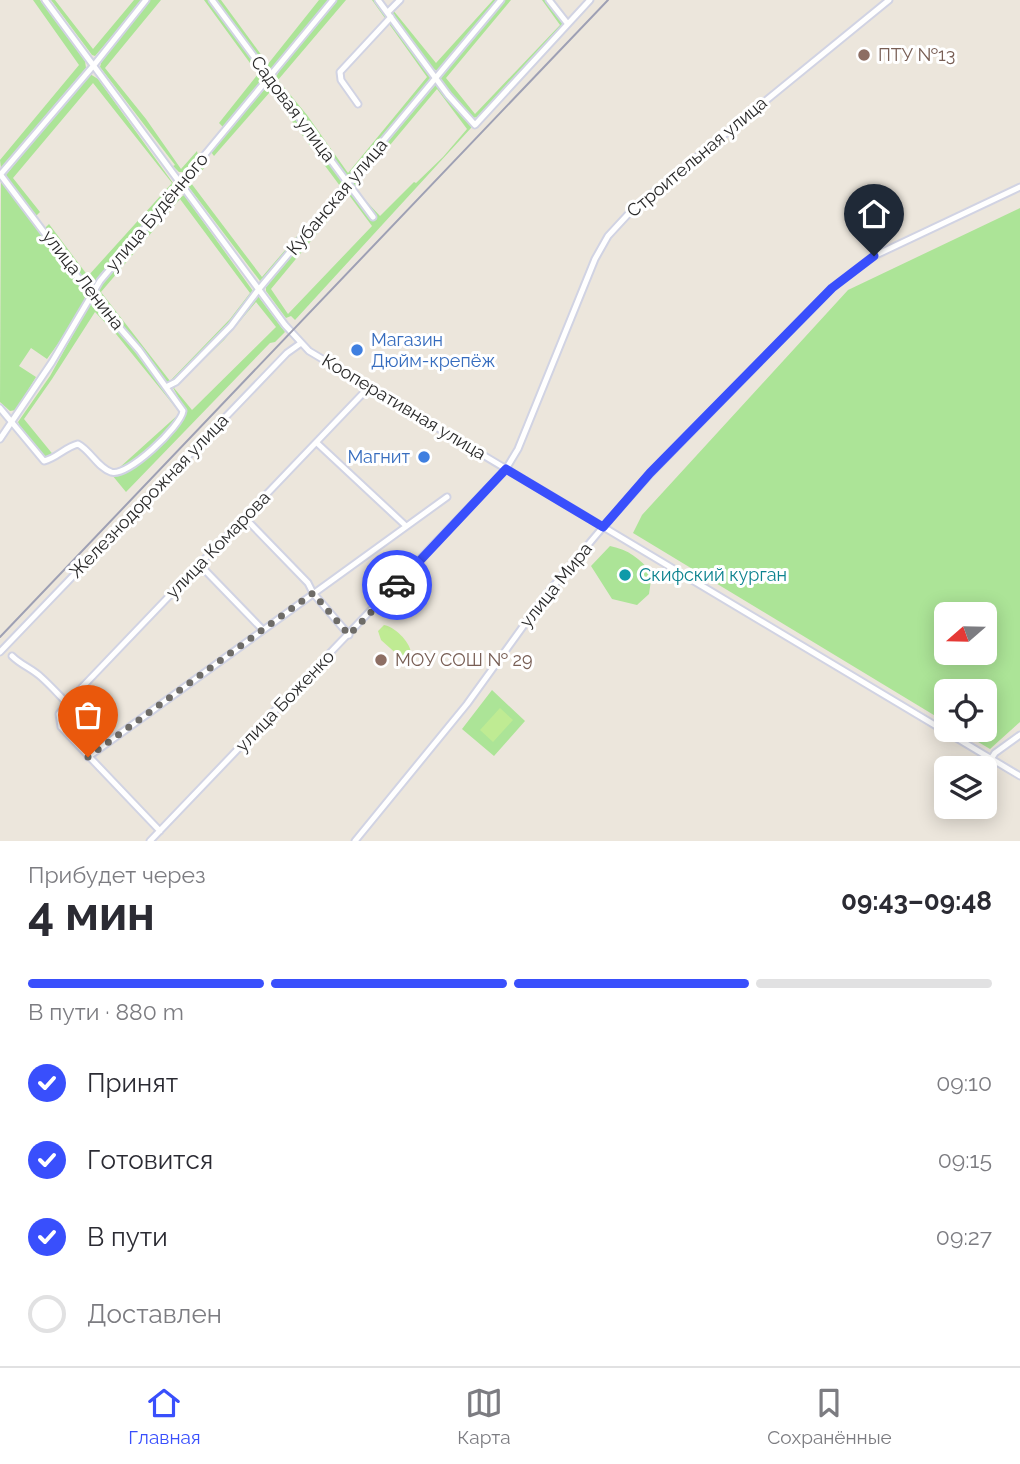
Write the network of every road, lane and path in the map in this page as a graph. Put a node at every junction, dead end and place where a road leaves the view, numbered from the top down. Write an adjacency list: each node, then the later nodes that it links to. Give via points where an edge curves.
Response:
1 (45, 0): 13 (street, Кооперативная улица)
2 (146, 0): 13 (street)
3 (212, 0): 15 (street, Садовая улица)
4 (333, 0): 15 (street, улица Будённого)
5 (378, 0): 11 (street)
6 (400, 0): 11 (street)
7 (501, 0): 14 (street, Кубанская улица)
8 (550, 0): 12 (street)
9 (590, 0): 12 (street)
10 (889, 0): 31 (street, Строительная улица, via 618,224 595,259)
11 (390, 14): 14 (street); 16 (street, via 340,72)
12 (567, 23): 14 (street, via 475,125)
13 (94, 65): 17 (street); 18 (street, Кооперативная улица)
14 (436, 78): 19 (street, Кубанская улица)
15 (269, 79): 18 (street, улица Будённого); 19 (street, Садовая улица)
16 (358, 104)
17 (0, 174): 23 (street, улица Ленина)
18 (182, 184): 22 (street, Кооперативная улица); 23 (street, улица Будённого, via 114,262)
19 (349, 184): 21 (street, Садовая улица); 22 (street, Кубанская улица)
20 (1020, 187): 35 (street, улица Мира, via 874,256 832,288)
21 (373, 217)
22 (259, 289): 24 (street, Кооперативная улица); 25 (street, Кубанская улица, via 231,326)
23 (92, 296): 25 (street, улица Ленина); 28 (street, улица Будённого)
24 (301, 343): 26 (street, Кооперативная улица); 40 (street, Железнодорожная улица)
25 (166, 387): 28 (street, Железнодорожная улица, via 180,404 179,424 130,468 116,473 108,472 78,444 44,461)
26 (369, 387): 30 (street, улица Комарова); 31 (street, Кооперативная улица)
27 (0, 408): 28 (street)
28 (12, 423): 29 (street, улица Будённого)
29 (0, 439)
30 (317, 443): 33 (street, улица Комарова); 34 (street)
31 (506, 469): 35 (street, Кооперативная улица); 39 (street, улица Боженко)
32 (447, 497): 34 (street)
33 (245, 518): 36 (street, улица Комарова); 37 (street)
34 (406, 526): 37 (street)
35 (603, 527): 44 (street, Кооперативная улица); 51 (street, улица Мира)
36 (199, 564): 38 (street); 42 (street, улица Комарова)
37 (313, 593): 38 (street); 39 (street)
38 (262, 629): 46 (street)
39 (349, 635): 49 (street, улица Боженко)
40 (0, 652)
41 (12, 656): 42 (street)
42 (67, 703): 46 (street, улица Комарова, via 59,714 61,727)
43 (1020, 735): 45 (street)
44 (985, 756)
45 (992, 756)
46 (88, 757): 49 (street)
47 (997, 763): 48 (street, Кооперативная улица)
48 (1020, 776)
49 (160, 831): 50 (street, улица Боженко)
50 (150, 841)
51 (355, 841)

